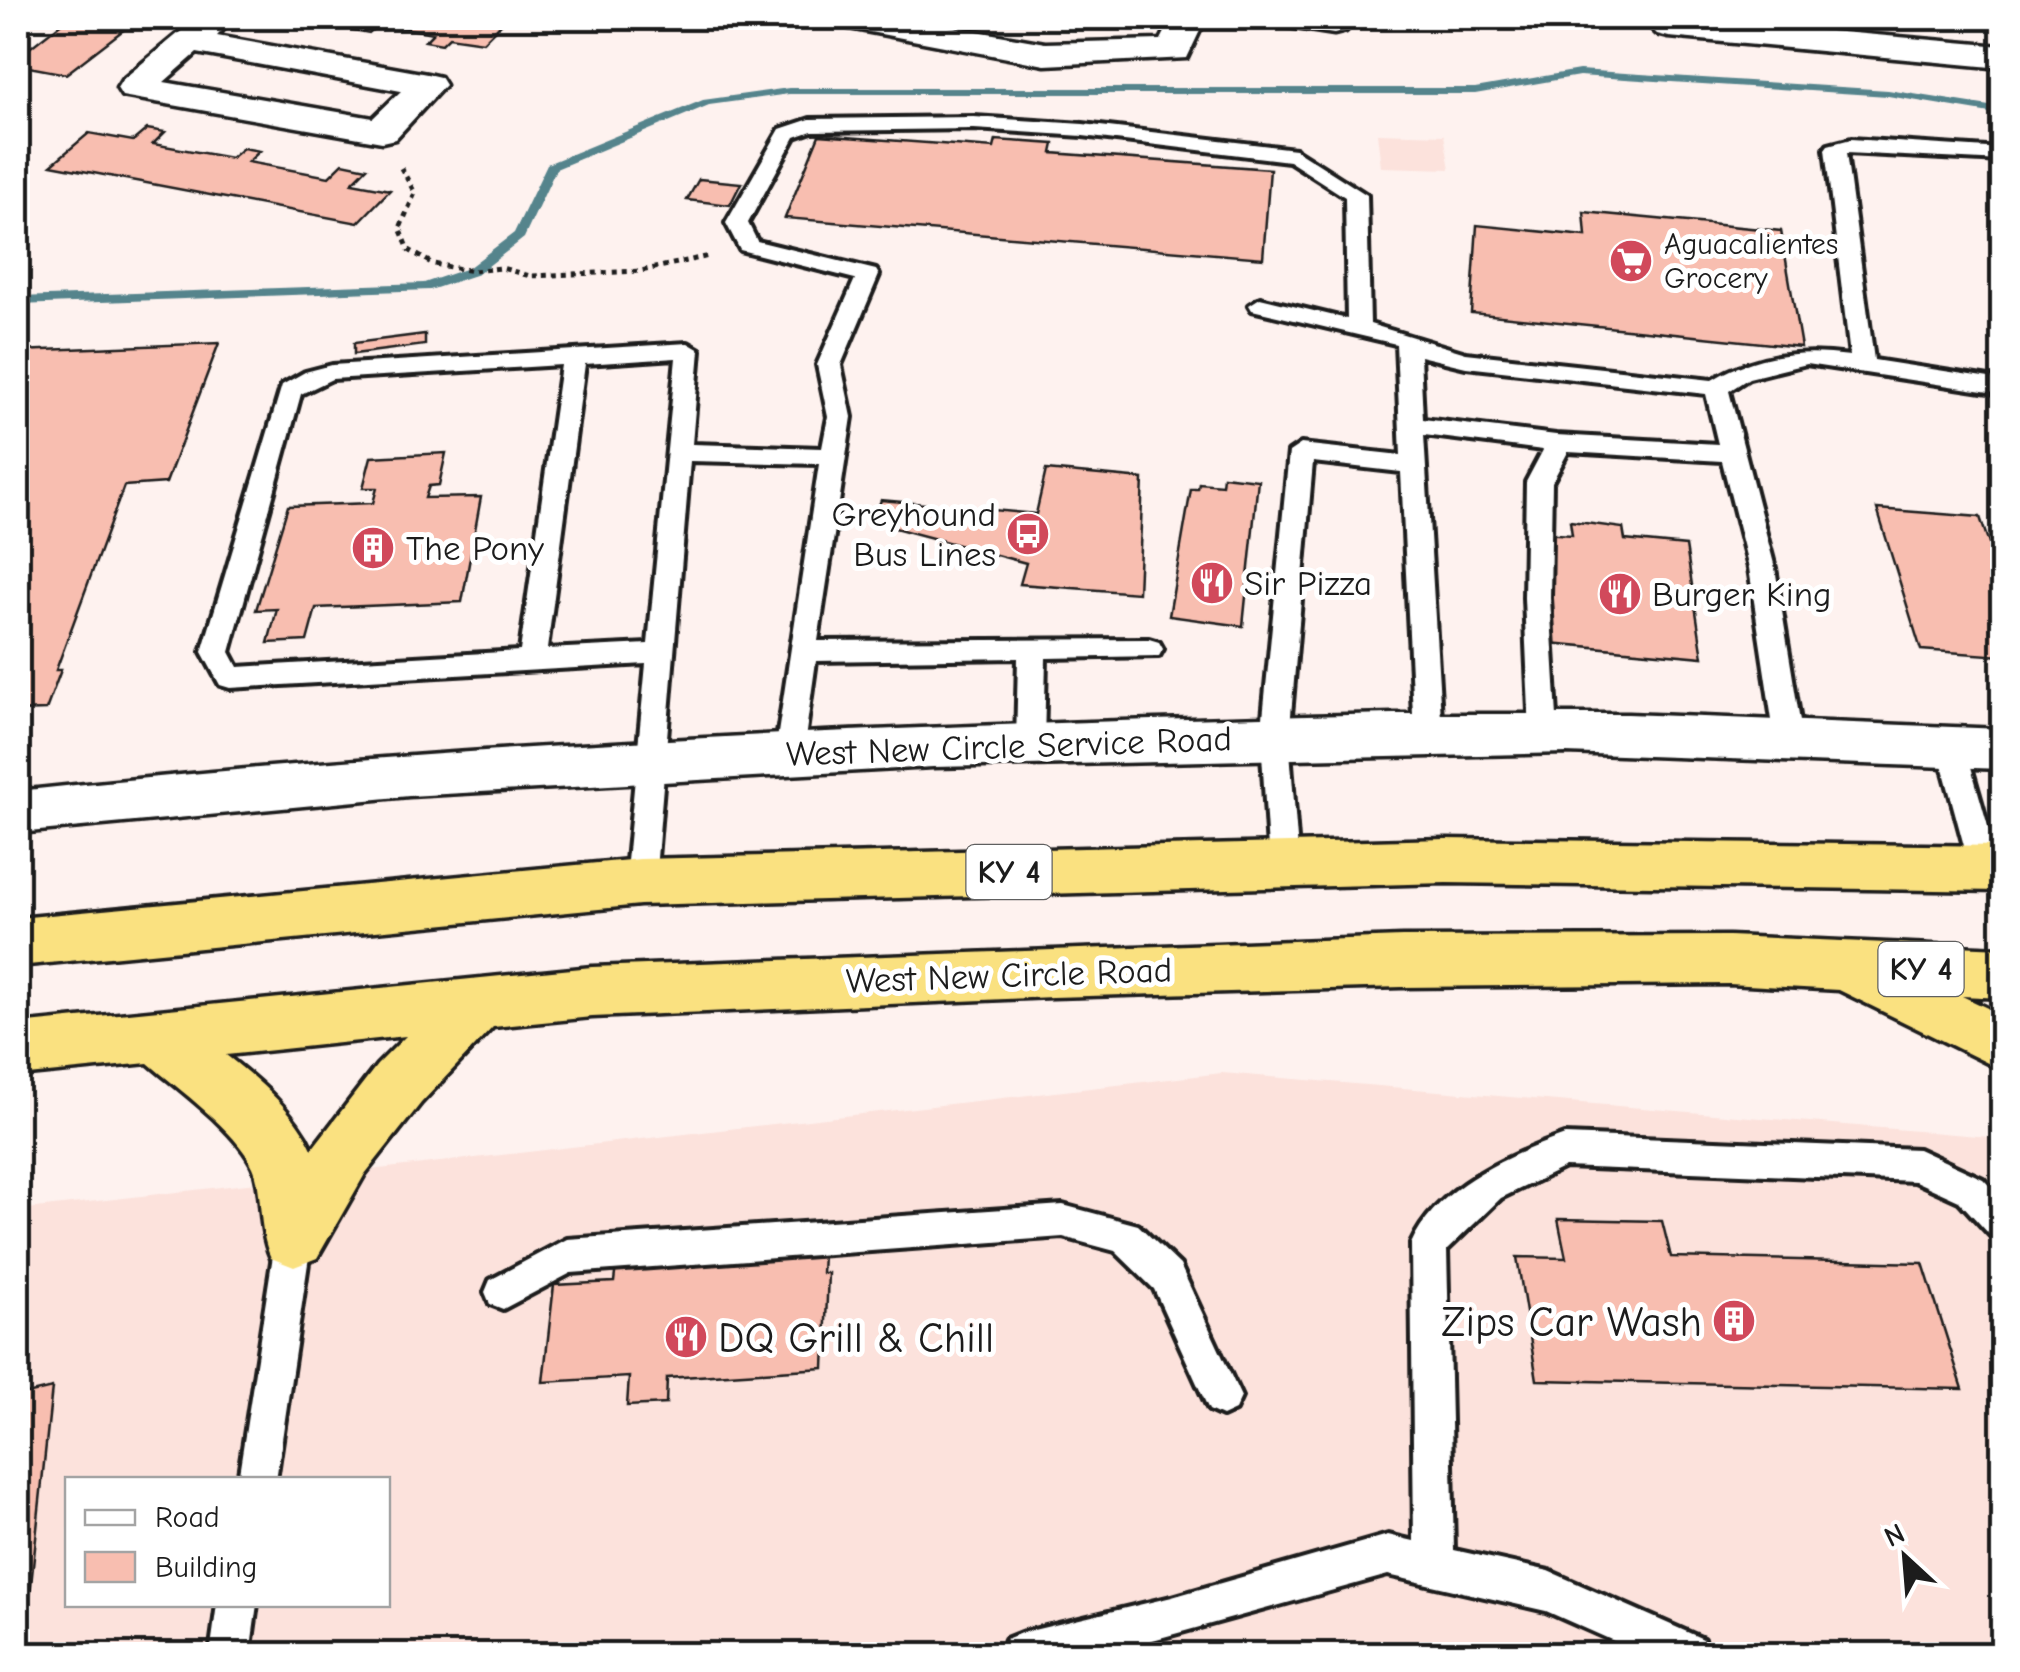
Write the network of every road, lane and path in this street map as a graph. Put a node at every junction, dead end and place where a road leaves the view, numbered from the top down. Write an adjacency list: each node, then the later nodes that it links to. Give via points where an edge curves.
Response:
1 (849, 18): 2 (street, via 1046,54 1174,50)
2 (1189, 18)
3 (1288, 18): 5 (street)
4 (1658, 18): 7 (street, via 1669,27)
5 (1334, 24)
6 (203, 29): 8 (street, via 427,85); 8 (street, via 135,88)
7 (2002, 57)
8 (382, 131): 10 (path, via 415,193 400,228 409,250 434,264 530,276 641,271)
9 (2002, 155): 15 (lane, via 1835,148)
10 (748, 245): 12 (lane, via 737,224 787,133 810,125 1082,130 1295,155 1356,195); 22 (lane, via 868,275 828,366 840,417)
11 (1260, 305): 12 (lane)
12 (1359, 328): 13 (lane)
13 (1407, 340): 17 (lane, via 1466,360); 18 (lane)
14 (574, 357): 20 (lane, via 688,350); 28 (lane); 28 (lane, via 332,372 290,390 216,652 230,678)
15 (1862, 364): 16 (lane); 17 (lane, via 1806,357 1741,372)
16 (2002, 387)
17 (1716, 388): 21 (lane)
18 (1412, 426): 19 (lane); 23 (lane)
19 (1556, 443): 21 (lane); 29 (lane, via 1539,482)
20 (678, 452): 22 (lane); 27 (lane)
21 (1734, 453): 32 (lane, via 1762,568)
22 (834, 456): 26 (lane)
23 (1414, 465): 30 (lane); 31 (lane, via 1301,452)
24 (1032, 648): 25 (lane); 26 (lane); 33 (lane)
25 (1149, 649)
26 (804, 651): 36 (lane)
27 (659, 653): 28 (lane); 37 (lane)
28 (532, 662)
29 (1544, 734): 30 (street, West New Circle Service Road); 32 (street, West New Circle Service Road)
30 (1428, 735): 31 (street, West New Circle Service Road)
31 (1275, 738): 33 (street, West New Circle Service Road); 39 (lane)
32 (1789, 740): 34 (street, West New Circle Service Road)
33 (1030, 744): 36 (street, West New Circle Service Road)
34 (1951, 746): 35 (street, West New Circle Service Road); 40 (lane)
35 (2002, 749)
36 (789, 752): 37 (street, West New Circle Service Road)
37 (649, 759): 38 (street, West New Circle Service Road, via 230,787); 41 (lane)
38 (18, 812)
39 (1284, 865): 40 (highway, KY 4, via 1644,861); 41 (highway, KY 4)
40 (1994, 868)
41 (640, 882): 42 (highway, KY 4)
42 (18, 942)
43 (1840, 965): 44 (highway, West New Circle Road / KY 4); 45 (highway, West New Circle Road / KY 4, via 1383,963 592,992); 47 (highway)
44 (2002, 972)
45 (478, 1004): 46 (highway, West New Circle Road / KY 4); 50 (highway, via 343,1154)
46 (156, 1034): 48 (highway, West New Circle Road / KY 4); 50 (highway, via 238,1102 284,1156)
47 (2002, 1044)
48 (18, 1050)
49 (2002, 1223): 54 (lane, via 1971,1190 1918,1165 1565,1151 1523,1164 1473,1195 1429,1244)
50 (294, 1236): 53 (lane)
51 (503, 1292): 52 (lane, via 566,1256 1063,1220 1126,1237 1167,1277)
52 (1222, 1397)
53 (256, 1477)
54 (1434, 1566): 56 (lane, via 1549,1591); 58 (lane, via 1388,1555)
55 (238, 1607): 57 (lane)
56 (1652, 1644): 59 (lane)
57 (230, 1654)
58 (1021, 1654)
59 (1688, 1654)

